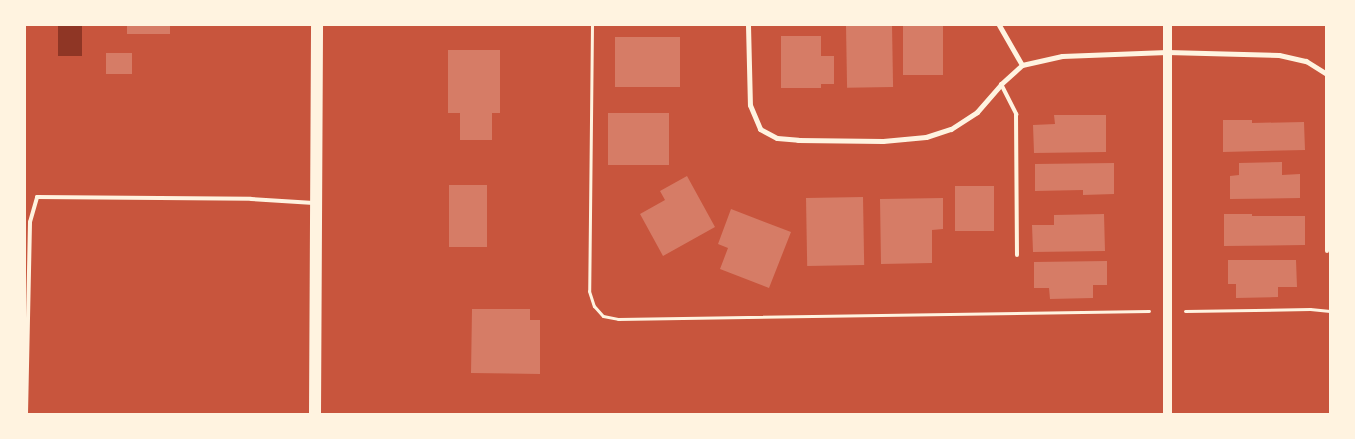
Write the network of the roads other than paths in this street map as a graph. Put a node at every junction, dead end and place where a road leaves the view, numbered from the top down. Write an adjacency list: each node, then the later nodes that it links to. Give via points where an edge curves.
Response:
1 (317, 25): 10 (main road)
2 (748, 25): 9 (street, via 750,106 760,129 777,138 883,141 926,137 951,129 977,112)
3 (998, 25): 7 (street)
4 (1167, 25): 6 (street)
5 (1326, 25): 8 (lane)
6 (1167, 52): 7 (street, via 1062,56); 8 (street, via 1279,55 1306,60); 15 (street)
7 (1022, 66): 9 (street)
8 (1328, 75): 11 (lane)
9 (1001, 84): 12 (lane, via 1016,114)
10 (316, 203): 13 (lane, via 251,199 37,197 30,222); 14 (main road)
11 (1326, 251)
12 (1017, 255)
13 (26, 414)
14 (315, 414)
15 (1167, 414)

